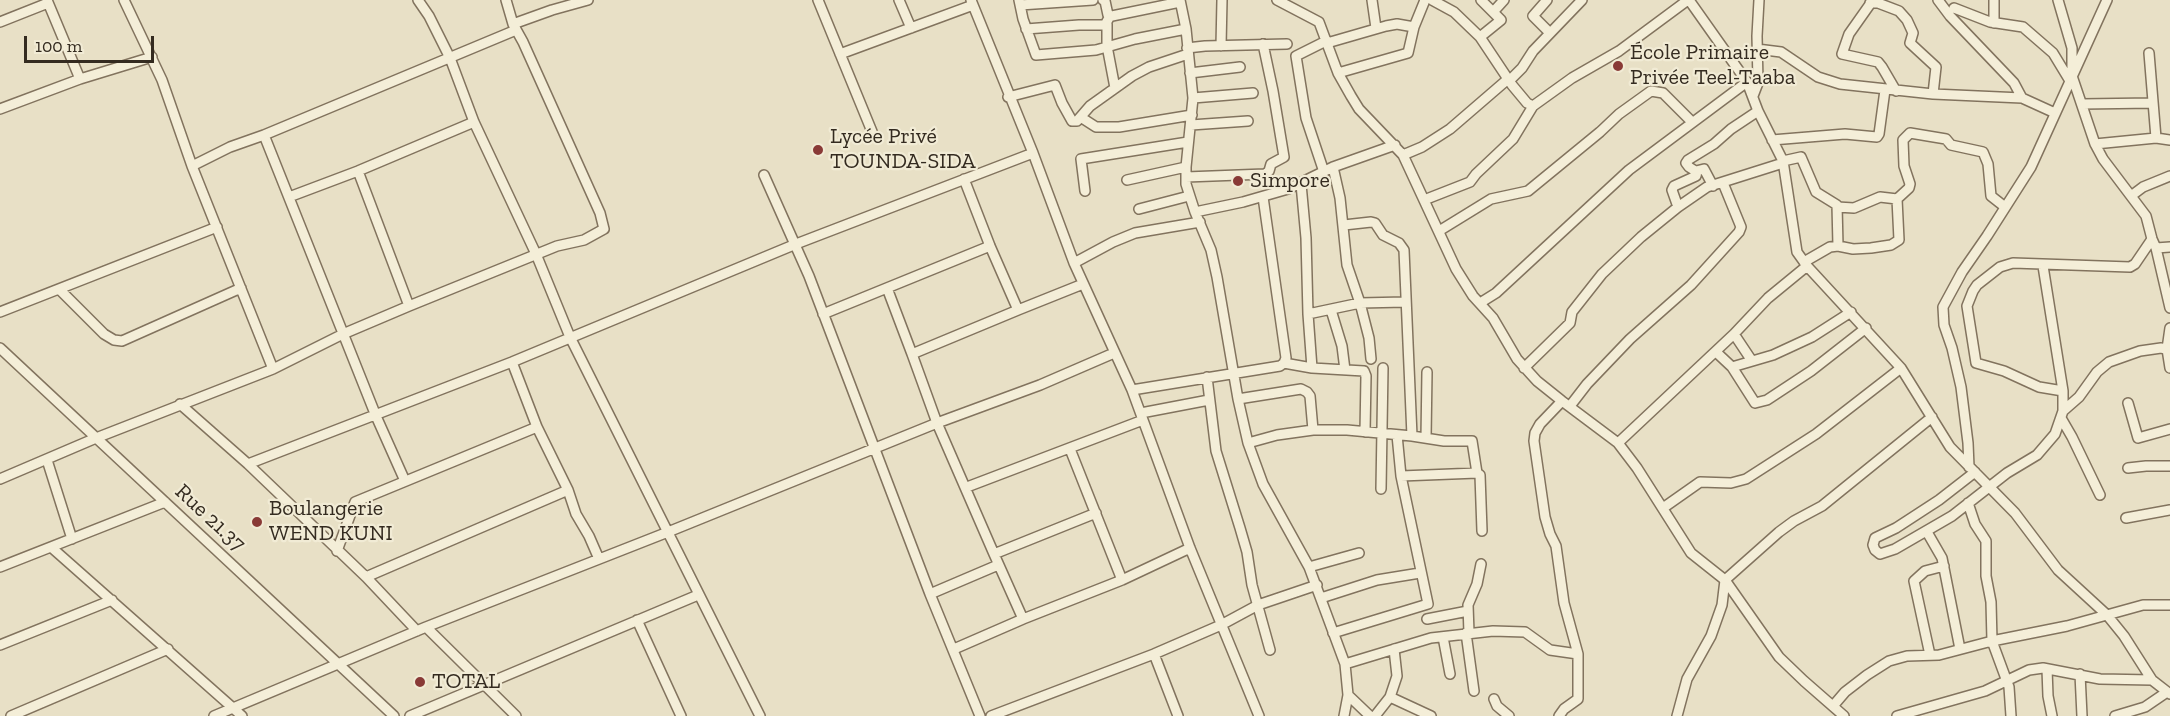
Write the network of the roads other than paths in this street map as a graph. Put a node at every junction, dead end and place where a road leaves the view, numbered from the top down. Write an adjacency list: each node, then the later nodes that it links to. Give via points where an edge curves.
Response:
1 (124, 0): 51 (street)
2 (418, 0): 52 (street)
3 (506, 0): 34 (street)
4 (588, 0): 34 (street, via 545,12)
5 (818, 0): 50 (street)
6 (899, 0): 36 (street)
7 (1093, 0): 28 (street)
8 (1103, 0): 31 (street)
9 (1222, 0): 46 (street)
10 (1277, 0): 42 (street, via 1316,20)
11 (1372, 0): 37 (street)
12 (1425, 0): 35 (street)
13 (1432, 0): 41 (street, via 1454,12)
14 (1481, 0): 30 (street)
15 (1504, 0): 30 (street)
16 (1547, 0): 40 (street, via 1533,16)
17 (1582, 0): 40 (street)
18 (1688, 0): 59 (street); 71 (street, via 1619,51)
19 (1759, 0): 47 (street)
20 (1938, 0): 29 (street)
21 (1994, 0): 33 (street)
22 (2058, 0): 57 (street, via 2072,46)
23 (2107, 0): 57 (street)
24 (1180, 1): 31 (street); 39 (street)
25 (1872, 1): 62 (street, via 1849,34 1842,54 1878,62); 64 (street, via 1899,11 1907,20 1913,33 1910,43 1936,67)
26 (47, 2): 32 (street); 56 (street)
27 (972, 3): 36 (street); 66 (street)
28 (1019, 3): 38 (street)
29 (1953, 8): 33 (street); 68 (street)
30 (1494, 11): 41 (street, via 1501,22)
31 (1108, 20): 38 (street, via 1105,26); 45 (street)
32 (0, 22)
33 (1994, 23): 57 (street, via 2023,27 2054,53)
34 (515, 27): 52 (street); 125 (street, via 604,229 584,240)
35 (1414, 27): 37 (street, via 1397,24); 55 (street, via 1408,53)
36 (911, 28): 50 (street)
37 (1376, 28): 42 (street)
38 (1026, 29): 45 (street, via 1036,55)
39 (1186, 29): 45 (street); 48 (street)
40 (1550, 33): 58 (street)
41 (1480, 38): 58 (street)
42 (1326, 42): 55 (street); 93 (street, via 1296,56 1306,118)
43 (1263, 44): 44 (street); 46 (street); 96 (street, via 1284,157 1272,163 1265,174)
44 (1287, 44)
45 (1107, 46): 60 (street)
46 (1221, 46): 48 (street)
47 (1757, 49): 61 (street, via 1781,52 1818,77); 65 (street, via 1758,83)
48 (1188, 51): 54 (street); 60 (street, via 1149,67)
49 (2149, 53): 69 (street)
50 (840, 54): 81 (street)
51 (152, 57): 56 (street); 92 (street)
52 (450, 58): 78 (street); 82 (street)
53 (1240, 67): 54 (street)
54 (1190, 73): 67 (street)
55 (1338, 73): 88 (street, via 1359,109)
56 (80, 79): 72 (street)
57 (2071, 79): 70 (street); 74 (street)
58 (1509, 80): 71 (street); 90 (street, via 1450,129)
59 (1747, 81): 65 (street); 79 (street)
60 (1115, 88): 76 (street, via 1090,106)
61 (1885, 90): 62 (street); 84 (street, via 1877,137 1845,134)
62 (1896, 91): 64 (street)
63 (1253, 93): 67 (street)
64 (1933, 94): 68 (street)
65 (1753, 96): 73 (street)
66 (1008, 97): 76 (street, via 1055,85 1072,121); 89 (street)
67 (1193, 98): 75 (street)
68 (2022, 98): 74 (street)
69 (2153, 103): 70 (street); 83 (street)
70 (2082, 104): 87 (street)
71 (1533, 106): 110 (street, via 1513,139 1470,182)
72 (0, 109)
73 (1758, 111): 84 (street); 95 (street, via 1688,160 1686,163)
74 (2055, 113): 113 (street, via 2031,167)
75 (1192, 115): 76 (street, via 1119,127 1096,127); 80 (street)
76 (1082, 118)
77 (1248, 121): 80 (street)
78 (474, 122): 94 (street); 125 (street)
79 (1692, 122): 119 (street, via 1663,93 1651,91 1528,191 1491,199); 136 (street, via 1629,170 1496,293)
80 (1191, 125): 86 (street)
81 (873, 134)
82 (264, 135): 92 (street); 107 (street)
83 (2156, 138): 85 (street); 87 (street)
84 (1773, 140): 91 (street)
85 (2170, 140)
86 (1188, 142): 96 (street); 104 (street, via 1081,159)
87 (2095, 144): 106 (street)
88 (1395, 145): 90 (street); 93 (street)
89 (1033, 153): 99 (street); 126 (street)
90 (1403, 155): 110 (street)
91 (1783, 162): 101 (street); 112 (street, via 1800,157 1816,192); 127 (street, via 1797,252)
92 (192, 166): 118 (street)
93 (1329, 170): 102 (street); 117 (street)
94 (358, 171): 107 (street); 137 (street)
95 (1696, 171): 103 (street, via 1704,169); 111 (street, via 1696,176 1672,190)
96 (1186, 172): 100 (street); 105 (street)
97 (764, 175): 121 (street)
98 (2170, 176): 106 (street)
99 (964, 178): 121 (street); 122 (street)
100 (1127, 180)
101 (1724, 183): 103 (street); 176 (street, via 1741,227 1739,232 1691,285)
102 (1301, 184): 108 (street); 144 (street)
103 (1713, 186): 111 (street)
104 (1085, 191)
105 (1189, 196): 114 (street); 115 (street)
106 (2131, 196): 120 (street, via 2146,216)
107 (289, 197): 147 (street)
108 (1263, 197): 115 (street); 158 (street)
109 (1897, 199): 112 (street, via 1880,197 1854,208); 113 (street, via 1910,184 1904,166 1903,140 1910,133 1946,139 1951,145 1983,152 1991,196); 123 (street, via 1899,240 1854,249)
110 (1424, 200): 119 (street)
111 (1678, 207): 161 (street, via 1602,274 1572,312 1570,323)
112 (1837, 207): 123 (street)
113 (2005, 207): 199 (street, via 1962,272 1942,312 1961,387)
114 (1139, 209)
115 (1195, 212): 116 (street)
116 (1200, 222): 126 (street, via 1135,233); 167 (street, via 1218,276)
117 (1344, 225): 134 (street, via 1375,223 1383,235 1403,246); 135 (street, via 1347,265)
118 (217, 227): 130 (street); 132 (street)
119 (1438, 231): 136 (street, via 1467,288)
120 (2154, 243): 124 (street); 128 (street, via 2130,267); 133 (street)
121 (796, 244): 143 (street); 149 (street)
122 (990, 246): 131 (street); 139 (street)
123 (1838, 246): 127 (street, via 1830,247)
124 (2170, 248)
125 (536, 254): 137 (street); 149 (street)
126 (1074, 263): 129 (street)
127 (1806, 264): 142 (street); 148 (street)
128 (2043, 266): 171 (street); 171 (street, via 2006,264 1977,285 1967,306 1973,346 1977,363 2039,387)
129 (1083, 284): 139 (street); 153 (street)
130 (241, 288): 132 (street, via 122,341 104,334); 165 (street)
131 (886, 288): 143 (street); 154 (street)
132 (59, 289): 141 (street)
133 (2168, 290): 138 (street)
134 (1406, 302): 135 (street); 188 (street)
135 (1360, 303): 140 (street); 155 (street)
136 (1480, 303): 161 (street)
137 (409, 306): 147 (street)
138 (2170, 308)
139 (1018, 310): 154 (street)
140 (1331, 310): 144 (street); 166 (street)
141 (0, 312)
142 (1851, 312): 145 (street); 157 (street, via 1812,337)
143 (823, 314): 194 (street)
144 (1308, 314): 159 (street)
145 (1866, 328): 162 (street, via 1767,400 1755,403); 163 (street)
146 (2170, 328): 151 (street)
147 (343, 334): 165 (street); 178 (street)
148 (1734, 334): 152 (street); 157 (street)
149 (570, 337): 156 (street); 216 (street)
150 (0, 348): 189 (street, Rue 21.37)
151 (2168, 350): 164 (street); 177 (street, via 2140,351 2109,362)
152 (1716, 352): 162 (street); 192 (street)
153 (1114, 353): 170 (street); 181 (street)
154 (912, 354): 181 (street)
155 (1371, 359)
156 (512, 362): 178 (street); 182 (street)
157 (1752, 362): 162 (street)
158 (1284, 363): 159 (street); 167 (street)
159 (1312, 368): 166 (street)
160 (1383, 368): 186 (street)
161 (1524, 368): 176 (street)
162 (1732, 368)
163 (1901, 368): 180 (street); 211 (street, via 1816,434 1746,479 1731,483 1700,482)
164 (2170, 368)
165 (273, 369): 175 (street)
166 (1345, 370): 185 (street, via 1365,373)
167 (1234, 372): 169 (street); 172 (street)
168 (1427, 372): 190 (street)
169 (1207, 377): 170 (street); 173 (street)
170 (1132, 390): 179 (street)
171 (2063, 391): 177 (street)
172 (1238, 399): 184 (street, via 1301,389 1310,396); 191 (street)
173 (1209, 400): 179 (street); 239 (street, via 1216,451 1245,544)
174 (2128, 403): 183 (street, via 2139,438)
175 (180, 404): 189 (street); 196 (street)
176 (1566, 404): 192 (street); 259 (street, via 1540,424 1535,433 1535,454 1545,517 1556,546 1564,603)
177 (2062, 415): 205 (street, via 2044,448); 208 (street)
178 (376, 416): 196 (street); 203 (street)
179 (1142, 416): 193 (street); 220 (street)
180 (1932, 417): 199 (street, via 1950,447); 233 (street, via 1822,506 1779,532)
181 (937, 423): 194 (street); 204 (street)
182 (537, 427): 203 (street); 206 (street)
183 (2170, 429)
184 (1313, 430): 185 (street); 191 (street)
185 (1365, 432): 186 (street)
186 (1381, 434): 187 (street); 207 (street)
187 (1397, 435): 188 (street); 201 (street)
188 (1412, 436): 190 (street)
189 (96, 438): 195 (street); 209 (street, Rue 21.37)
190 (1426, 438): 200 (street, via 1472,441)
191 (1248, 443): 229 (street, via 1263,484)
192 (1618, 443): 211 (street)
193 (1070, 449): 204 (street); 213 (street)
194 (874, 450): 216 (street); 235 (street)
195 (47, 460): 202 (street); 218 (street)
196 (248, 464): 221 (street)
197 (2170, 466): 198 (street)
198 (2128, 468)
199 (1972, 470): 205 (street); 217 (street, via 1939,500 1875,538 1873,545 1877,552 1887,552)
200 (1477, 473): 201 (street); 215 (street, via 1481,478)
201 (1401, 476): 230 (street)
202 (0, 479)
203 (405, 481): 221 (street, via 355,502)
204 (967, 487): 223 (street)
205 (1989, 488): 210 (street); 242 (street, via 2015,513 2058,570)
206 (568, 489): 224 (street); 231 (street)
207 (1381, 489)
208 (2100, 495)
209 (165, 502): 218 (street); 262 (street, Rue 21.37)
210 (1968, 503): 217 (street); 251 (street, via 1986,541)
211 (1663, 508): 233 (street, via 1691,553)
212 (2170, 510): 214 (street)
213 (1096, 513): 223 (street); 232 (street)
214 (2126, 518)
215 (1482, 531)
216 (668, 532): 224 (street); 236 (street)
217 (1927, 532): 227 (street)
218 (72, 539): 219 (street)
219 (51, 547): 228 (street); 238 (street)
220 (1190, 548): 232 (street); 246 (street)
221 (337, 551): 231 (street)
222 (1359, 553): 229 (street)
223 (994, 554): 226 (street)
224 (599, 559): 247 (street)
225 (1481, 564): 241 (street)
226 (998, 565): 235 (street); 243 (street)
227 (1944, 566): 254 (street); 260 (street, via 1925,571 1914,581)
228 (0, 567)
229 (1309, 567): 234 (street)
230 (1420, 573): 237 (street, via 1377,580); 248 (street, via 1428,604)
231 (366, 578): 247 (street)
232 (1122, 580): 243 (street)
233 (1725, 580): 274 (street, via 1779,657); 295 (street, via 1722,605 1711,636 1687,679)
234 (1317, 585): 237 (street); 239 (street)
235 (930, 594): 256 (street)
236 (698, 595): 245 (street); 284 (street)
237 (1321, 598): 248 (street)
238 (112, 600): 252 (street); 255 (street)
239 (1258, 605): 246 (street); 257 (street)
240 (2170, 605): 242 (street, via 2143,605)
241 (1468, 611): 244 (street); 249 (street)
242 (2107, 615): 251 (street); 267 (street)
243 (1023, 619): 256 (street)
244 (1427, 619)
245 (637, 620): 268 (street); 283 (street)
246 (1221, 625): 258 (street); 288 (street)
247 (421, 629): 262 (street); 268 (street)
248 (1333, 633): 261 (street)
249 (1468, 633): 250 (street); 259 (street, via 1525,632 1550,650); 269 (street)
250 (1443, 636): 253 (street); 264 (street)
251 (1992, 641): 254 (street); 266 (street)
252 (0, 645)
253 (1394, 649): 261 (street); 272 (street, via 1397,676)
254 (1960, 649): 260 (street)
255 (168, 650): 275 (street); 277 (street)
256 (954, 650): 285 (street)
257 (1270, 650)
258 (1154, 654): 286 (street); 287 (street)
259 (1578, 654): 294 (street, via 1578,699)
260 (1930, 655): 274 (street, via 1889,661 1845,692)
261 (1345, 664): 271 (street)
262 (338, 665): 275 (street); 280 (street, Rue 21.37)
263 (2047, 669): 265 (street); 266 (street, via 2029,670); 299 (street)
264 (1450, 674)
265 (2080, 674): 267 (street, via 2100,679); 300 (street)
266 (2006, 680): 276 (street); 298 (street)
267 (2152, 680): 270 (street)
268 (484, 685): 281 (street); 282 (street)
269 (1474, 691)
270 (2169, 693): 301 (street, via 2145,707)
271 (1348, 695): 289 (street); 290 (street)
272 (1390, 697): 291 (street); 292 (street)
273 (1494, 699): 293 (street)
274 (1833, 706): 296 (street)
275 (234, 708): 278 (street); 279 (street)
276 (1926, 712): 297 (street)
277 (10, 716)
278 (214, 716)
279 (242, 716)
280 (394, 716)
281 (410, 716)
282 (516, 716)
283 (681, 716)
284 (760, 716)
285 (980, 716)
286 (991, 716)
287 (1178, 716)
288 (1259, 716)
289 (1344, 716)
290 (1370, 716)
291 (1375, 716)
292 (1431, 716)
293 (1509, 716)
294 (1559, 716)
295 (1677, 716)
296 (1844, 716)
297 (1897, 716)
298 (2011, 716)
299 (2052, 716)
300 (2082, 716)
301 (2115, 716)

